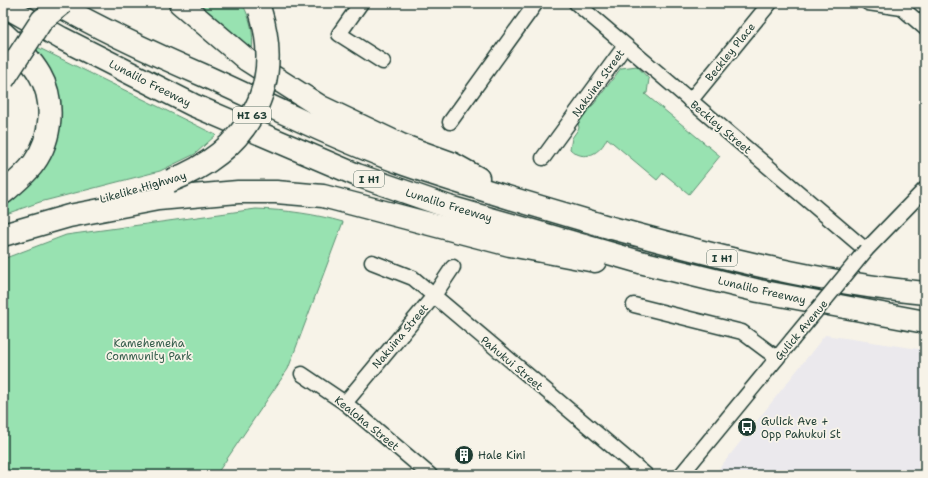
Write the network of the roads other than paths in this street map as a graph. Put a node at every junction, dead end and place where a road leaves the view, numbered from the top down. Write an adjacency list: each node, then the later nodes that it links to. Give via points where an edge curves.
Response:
1 (63, 3): 11 (highway, bridge)
2 (180, 3): 22 (highway, via 247,60 321,107 401,145 451,163)
3 (362, 3): 15 (street, via 339,34)
4 (536, 3): 18 (street)
5 (576, 3): 14 (street, Beckley Street)
6 (770, 3): 17 (street, Beckley Place)
7 (868, 3): 9 (street)
8 (3, 5): 27 (highway, Lunalilo Freeway / I H1, via 61,38 193,104 357,175 449,207 640,262)
9 (904, 6): 12 (street)
10 (257, 7): 23 (highway, Likelike Highway / HI 63, bridge, via 268,45 262,90 242,132 209,162 190,174 170,181 70,207 12,227)
11 (48, 12): 16 (highway, bridge); 22 (highway, Lunalilo Freeway / I H1, via 156,56 403,164)
12 (925, 28)
13 (3, 33): 21 (highway, via 40,75 47,93 50,112 48,130 35,162)
14 (625, 46): 17 (street, Beckley Street); 19 (street, Nakuina Street)
15 (383, 62)
16 (3, 80)
17 (690, 101): 24 (street, Beckley Street)
18 (450, 122)
19 (543, 158)
20 (925, 189): 24 (street, Gulick Avenue)
21 (3, 192)
22 (523, 202): 28 (highway, Lunalilo Freeway / I H1, via 718,257 883,289)
23 (3, 234): 27 (highway, via 69,216 158,199 238,192 276,192 324,196 510,245)
24 (866, 250): 32 (street, Gulick Avenue, bridge)
25 (372, 262): 29 (street, Pahukui Street, via 413,278)
26 (453, 267): 29 (street, Nakuina Street)
27 (759, 291): 31 (highway, Lunalilo Freeway / I H1)
28 (925, 293)
29 (433, 297): 34 (street, Nakuina Street); 36 (street, Pahukui Street)
30 (634, 306): 32 (street, via 742,332)
31 (925, 322)
32 (777, 358): 37 (street, Gulick Avenue)
33 (302, 374): 34 (street, Kealoha Street)
34 (345, 403): 35 (street, Kealoha Street)
35 (430, 475)
36 (646, 475)
37 (681, 475)

